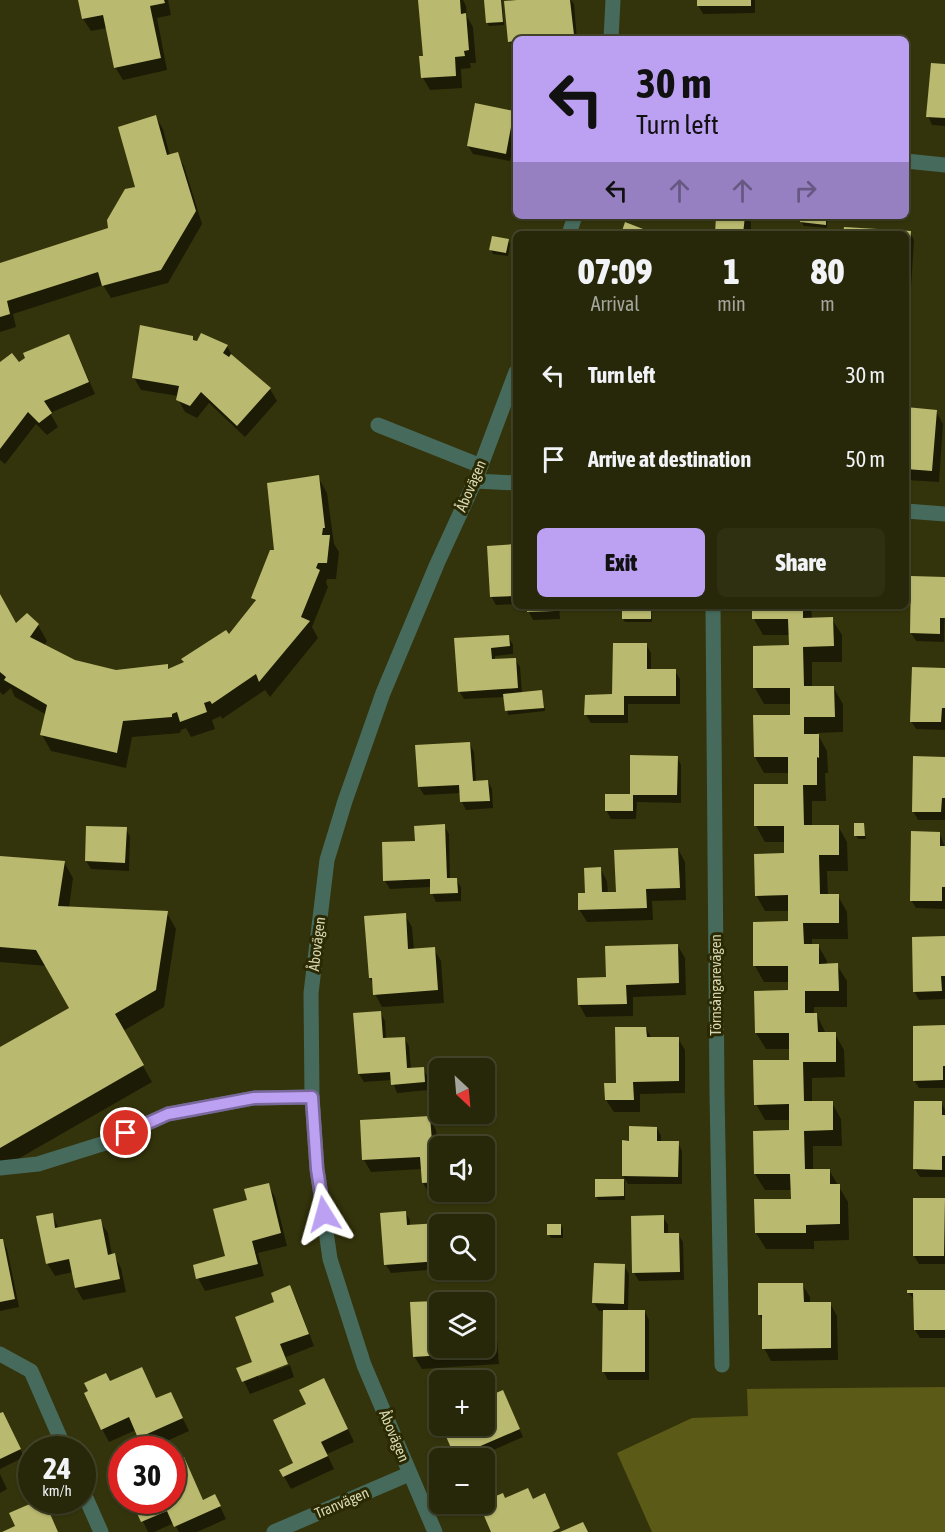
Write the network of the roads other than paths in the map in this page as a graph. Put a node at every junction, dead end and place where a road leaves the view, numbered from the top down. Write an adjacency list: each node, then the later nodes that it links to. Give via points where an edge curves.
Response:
1 (614, 0): 2 (street)
2 (611, 36)
3 (909, 162): 4 (street)
4 (945, 165)
5 (513, 380): 7 (street, Åbovägen)
6 (378, 425): 7 (street)
7 (478, 473): 8 (street); 12 (street, Åbovägen, via 383,693 327,860 311,993)
8 (513, 482)
9 (909, 511): 10 (street)
10 (945, 514)
11 (713, 609): 15 (street, Törnsångarevägen)
12 (312, 1097): 13 (street, via 254,1098 168,1114 105,1143 38,1164); 17 (street, Åbovägen, via 330,1259 364,1365)
13 (0, 1168)
14 (0, 1354): 16 (street, via 31,1371)
15 (722, 1365)
16 (59, 1436)
17 (410, 1474): 20 (street, Tranvägen); 21 (street, Åbovägen)
18 (93, 1514): 19 (street)
19 (101, 1532)
20 (274, 1532)
21 (435, 1532)

